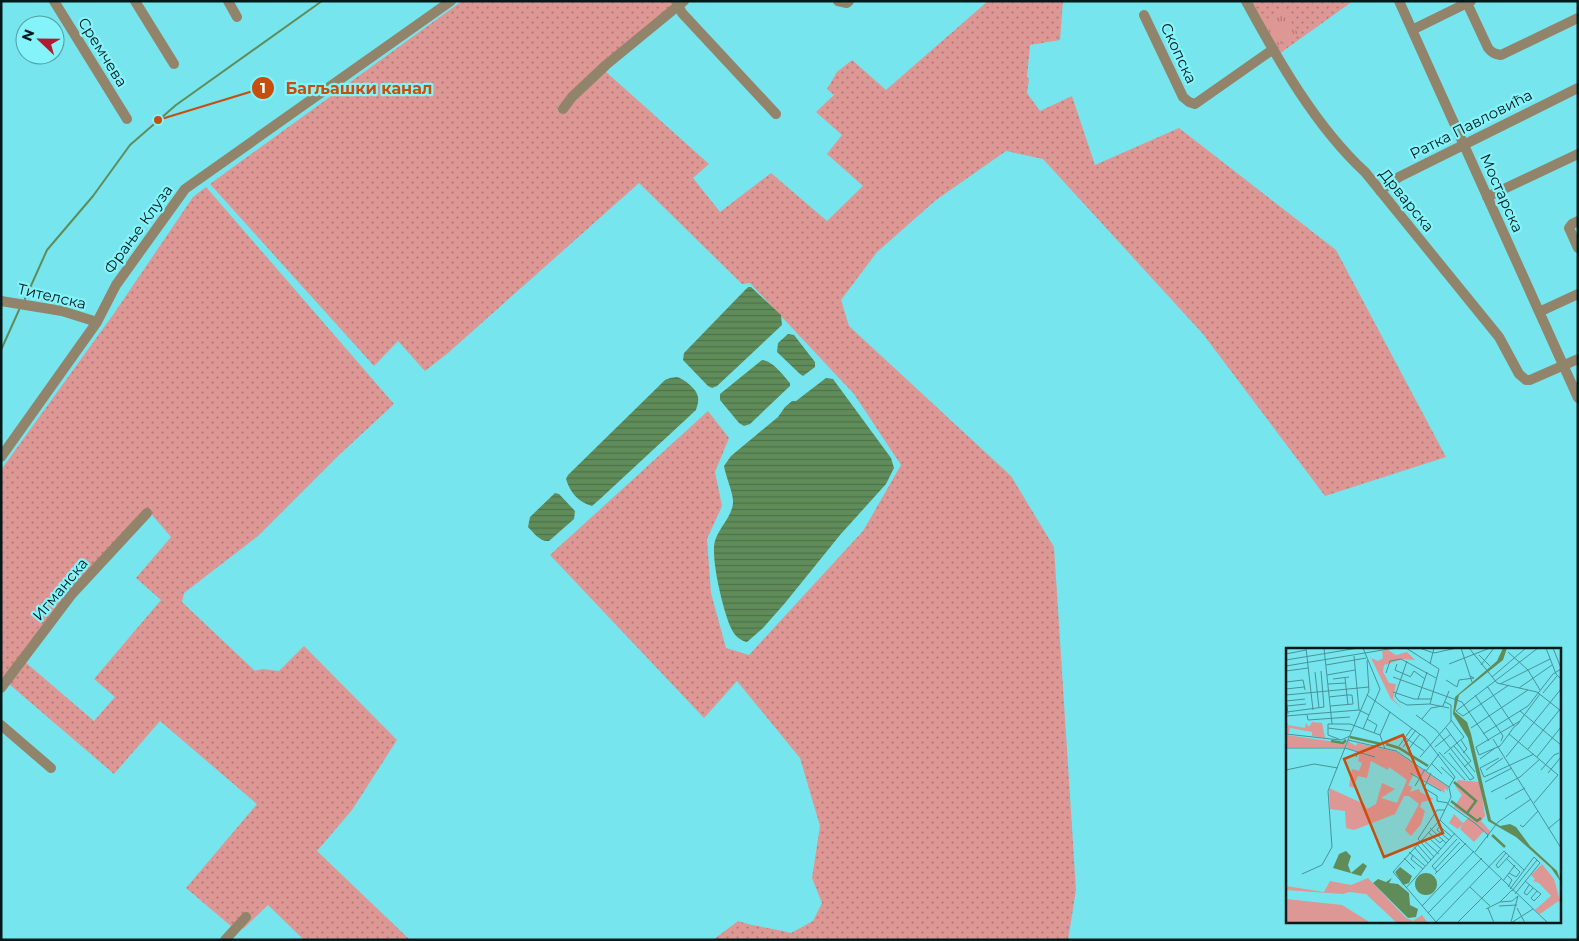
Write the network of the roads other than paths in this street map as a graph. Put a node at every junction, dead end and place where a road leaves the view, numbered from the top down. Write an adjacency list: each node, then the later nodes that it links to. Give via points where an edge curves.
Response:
1 (54, 1): 20 (street, Сремчева)
2 (135, 1): 16 (street)
3 (228, 1): 12 (street)
4 (451, 1): 30 (street, Фрање Клуза, via 185,189 116,285)
5 (838, 1): 6 (street)
6 (849, 1)
7 (1246, 1): 15 (street, Дрварска)
8 (1399, 1): 14 (street, Мостарска)
9 (1469, 2): 13 (street, via 1488,48 1501,55); 14 (street)
10 (679, 3): 18 (street, via 606,65); 19 (street, via 692,24)
11 (1144, 15): 15 (street, Скопска, via 1183,98 1195,104)
12 (237, 17)
13 (1578, 18)
14 (1412, 30): 21 (street, Мостарска)
15 (1272, 50): 23 (street, Дрварска, via 1344,153)
16 (174, 64)
17 (1578, 88): 21 (street, Ратка Павловића)
18 (563, 109)
19 (776, 114)
20 (127, 119)
21 (1463, 144): 23 (street, Ратка Павловића, via 1399,177); 24 (street, Мостарска)
22 (1578, 154): 24 (street)
23 (1380, 191): 32 (street, Дрварска, via 1499,337 1522,378 1536,379)
24 (1487, 197): 29 (street, Мостарска)
25 (1578, 221): 26 (street, via 1570,228)
26 (1578, 248)
27 (1578, 294): 29 (street)
28 (1, 301): 30 (street, Тителска, via 62,311)
29 (1539, 312): 32 (street, Мостарска)
30 (97, 322): 34 (street, Фрање Клуза)
31 (1578, 359): 32 (street)
32 (1563, 366): 33 (street, Мостарска)
33 (1578, 398)
34 (1, 457)
35 (147, 513): 36 (street, Игманска, via 72,594)
36 (1, 688)
37 (1, 726): 38 (street)
38 (51, 768)
39 (246, 917): 40 (street)
40 (225, 940)

